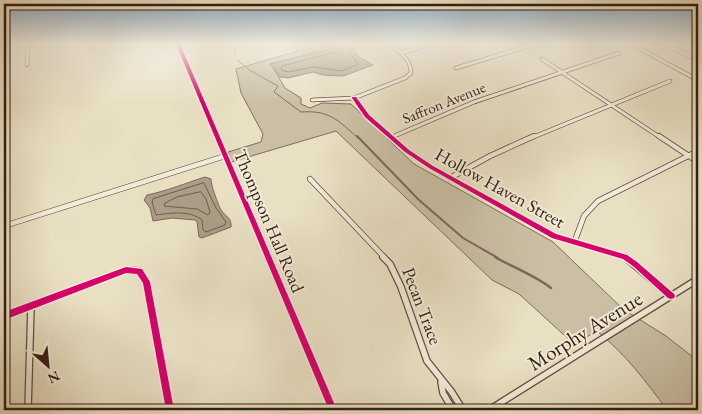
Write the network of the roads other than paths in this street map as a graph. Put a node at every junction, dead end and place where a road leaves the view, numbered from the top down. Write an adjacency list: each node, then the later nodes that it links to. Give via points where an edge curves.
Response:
1 (186, 63): 18 (street, Thompson Hall Road)
2 (410, 63): 8 (street)
3 (471, 63): 7 (street)
4 (549, 63): 9 (street)
5 (588, 63): 9 (street, Saffron Avenue)
6 (667, 63): 11 (street)
7 (456, 68)
8 (412, 72): 10 (street); 13 (street, via 398,82)
9 (562, 72): 15 (street); 16 (street, Saffron Avenue, via 447,112)
10 (418, 73)
11 (698, 80)
12 (670, 81): 15 (street)
13 (354, 98): 14 (street); 16 (street, Hollow Haven Street, via 362,111)
14 (312, 100)
15 (614, 106): 19 (street); 22 (street, via 505,149)
16 (392, 137): 22 (street, Hollow Haven Street, via 417,158)
17 (698, 152): 19 (street)
18 (225, 156): 23 (street); 32 (street, Thompson Hall Road)
19 (689, 156): 20 (street); 24 (street, via 592,204 584,215)
20 (698, 162)
21 (310, 178): 29 (street, Pecan Trace, via 390,264 400,280 428,364)
22 (450, 178): 24 (street, Hollow Haven Street, via 554,236)
23 (4, 226)
24 (574, 242): 26 (street, Hollow Haven Street, via 625,257)
25 (698, 279): 26 (street, Morphy Avenue)
26 (671, 296): 35 (street, Morphy Avenue)
27 (31, 306): 28 (street); 30 (street); 31 (street, via 126,270 142,274)
28 (4, 316)
29 (441, 382): 33 (street, Pecan Trace); 34 (street, Pecan Trace, via 450,389)
30 (28, 410)
31 (170, 410)
32 (333, 410)
33 (453, 410)
34 (463, 410)
35 (489, 410)

